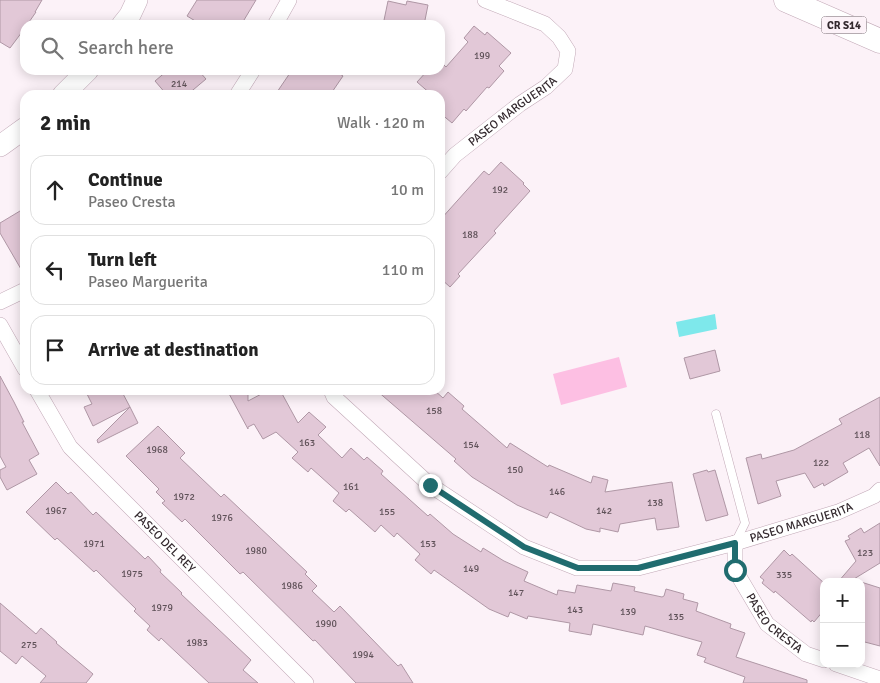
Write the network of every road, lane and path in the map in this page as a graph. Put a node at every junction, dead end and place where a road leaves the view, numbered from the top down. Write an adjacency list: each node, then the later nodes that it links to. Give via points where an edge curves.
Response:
1 (136, 0): 6 (main road)
2 (289, 0): 7 (street)
3 (484, 0): 15 (street, PASEO MARGUERITA, via 545,24 568,51 565,70 455,155)
4 (786, 0): 5 (main road, CR S14)
5 (810, 5): 8 (main road, CR S14)
6 (126, 20)
7 (278, 20)
8 (880, 41)
9 (83, 75): 11 (main road)
10 (250, 75): 12 (street)
11 (67, 90)
12 (240, 90)
13 (20, 132): 14 (main road)
14 (0, 146)
15 (445, 166)
16 (20, 292): 17 (street)
17 (0, 302)
18 (0, 325): 19 (street)
19 (20, 360)
20 (40, 395): 28 (street, PASEO DEL REY, via 70,447)
21 (333, 395): 24 (street, PASEO MARGUERITA, via 430,485 524,547 578,568 638,568)
22 (716, 414): 24 (lane, via 745,523)
23 (880, 490): 24 (street, PASEO MARGUERITA, via 874,496 838,512)
24 (735, 543): 25 (street, PASEO CRESTA, via 735,570 767,624 806,654)
25 (820, 659)
26 (848, 668): 27 (street)
27 (880, 679)
28 (306, 683)

